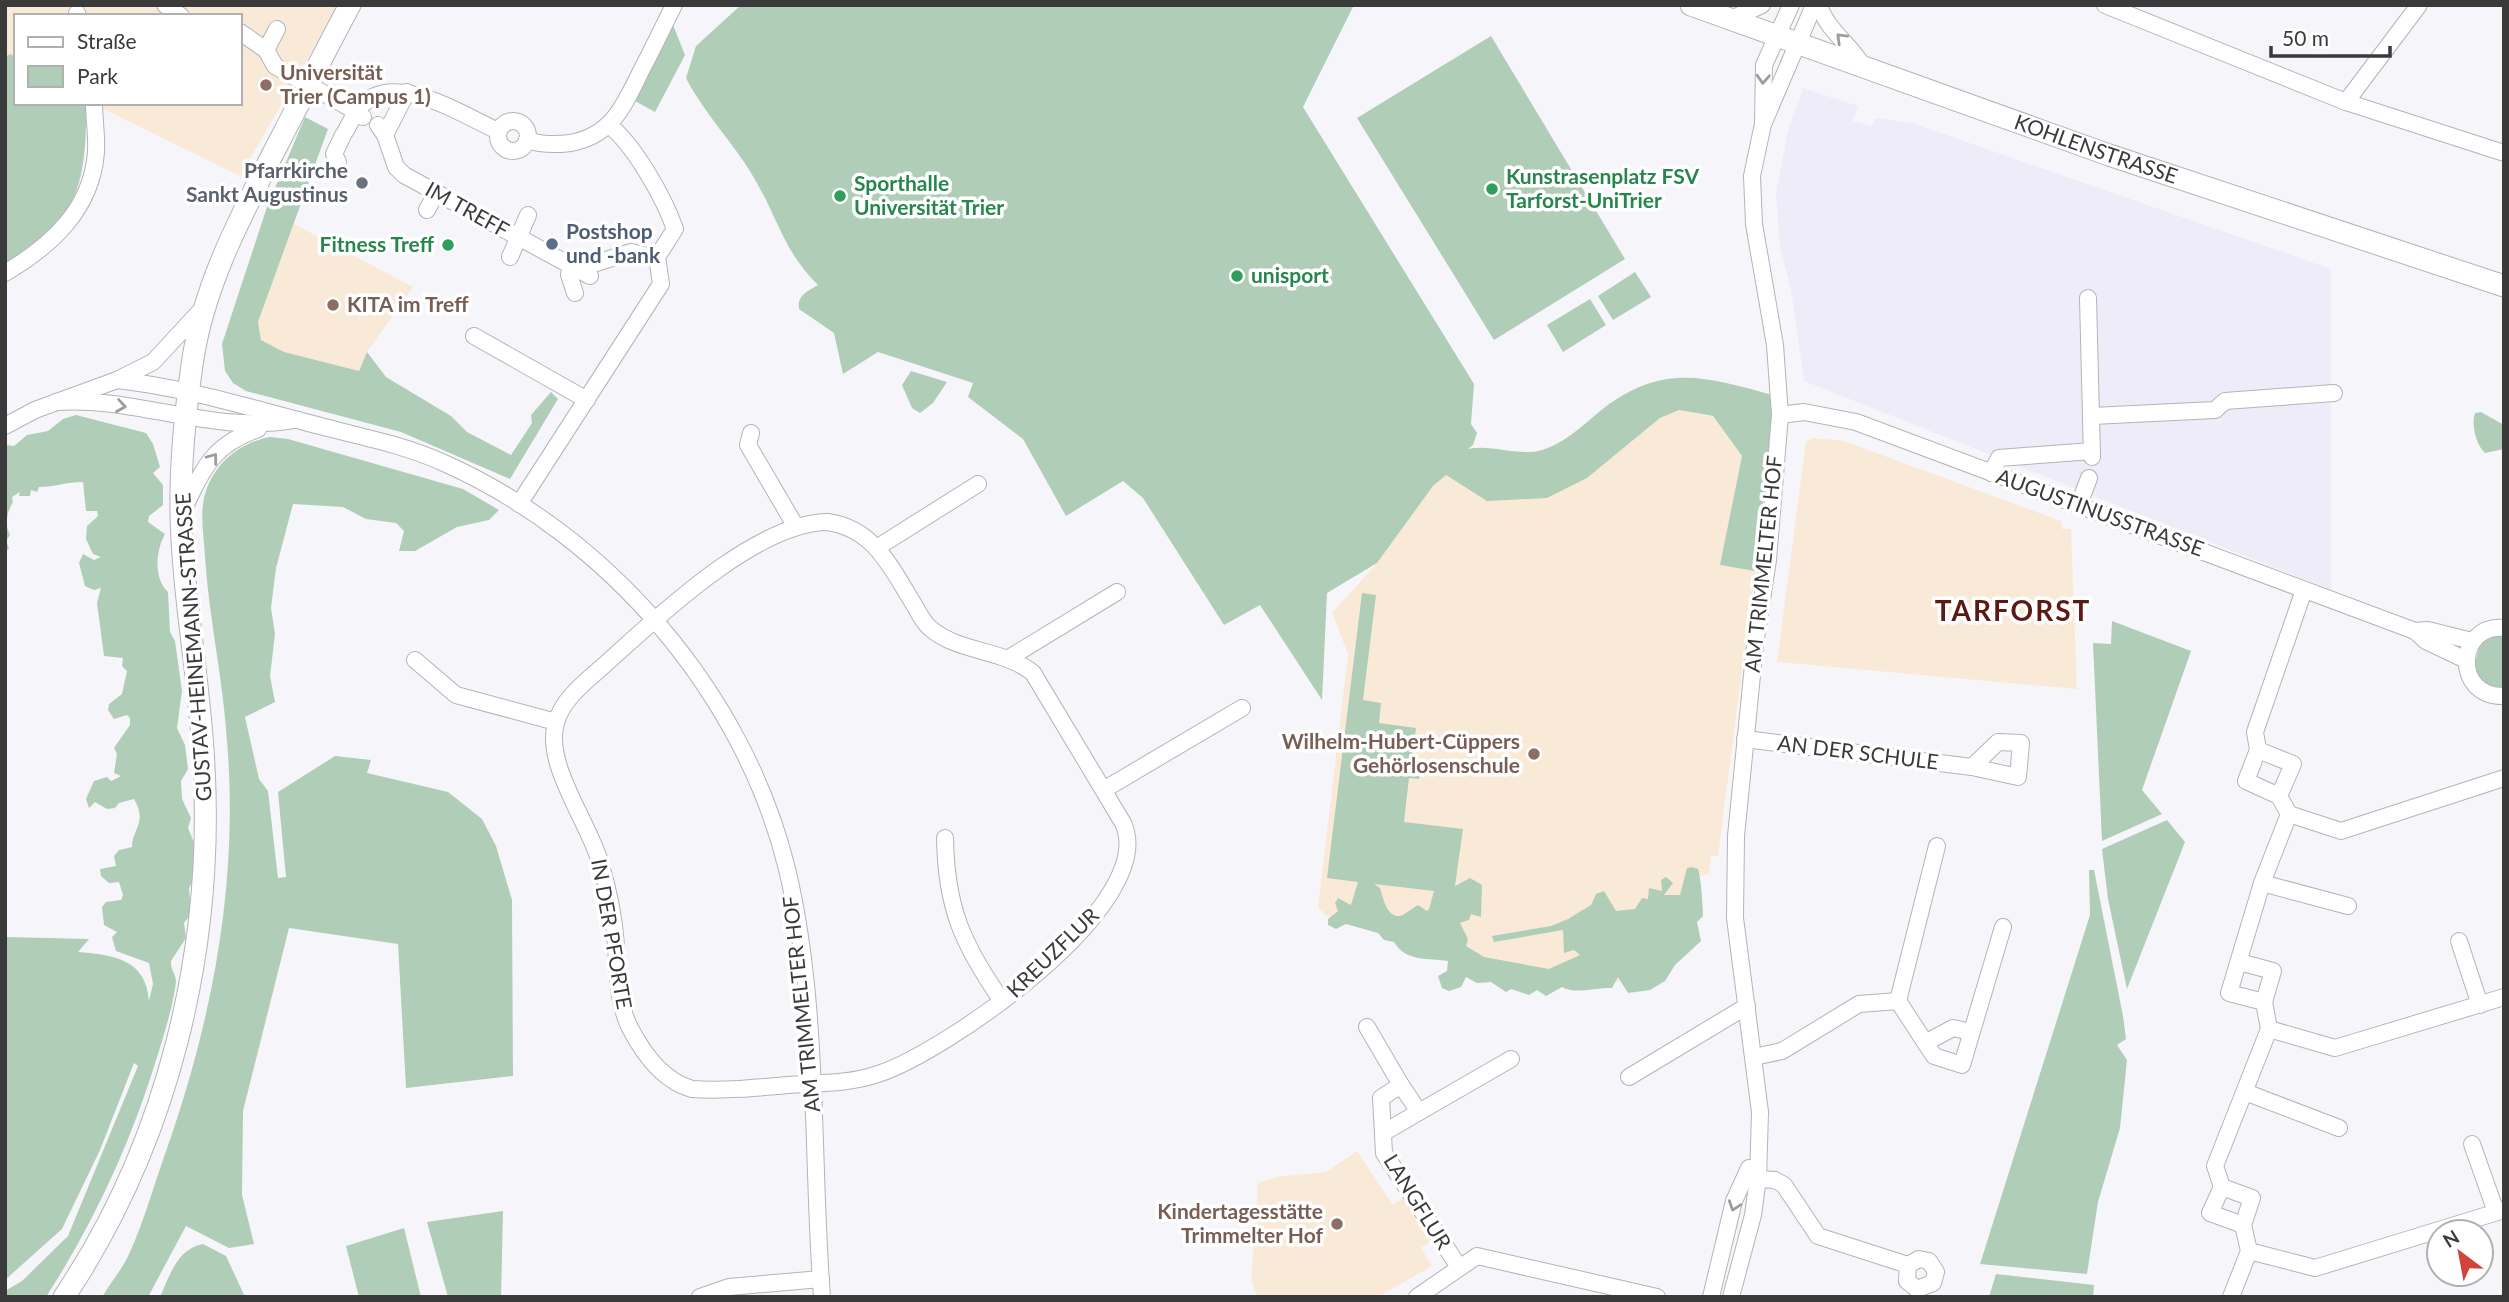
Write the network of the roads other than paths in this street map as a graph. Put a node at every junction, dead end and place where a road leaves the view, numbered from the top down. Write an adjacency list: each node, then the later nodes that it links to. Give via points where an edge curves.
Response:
1 (350, 5): 34 (main road, GUSTAV-HEINEMANN-STRASSE, via 258,182)
2 (674, 5): 20 (street, via 627,101)
3 (1692, 5): 9 (main road, KOHLENSTRASSE)
4 (1762, 5): 9 (street)
5 (1791, 5): 12 (street)
6 (1817, 5): 12 (street); 14 (street, one-way to 6)
7 (2105, 5): 16 (street)
8 (2419, 5): 16 (street)
9 (1731, 19): 12 (main road, KOHLENSTRASSE)
10 (277, 29): 13 (street)
11 (242, 33): 13 (street)
12 (1786, 41): 14 (main road, KOHLENSTRASSE); 19 (street, AM TRIMMELTER HOF, via 1786,74); 19 (street, AM TRIMMELTER HOF, one-way to 19, via 1764,65)
13 (266, 50): 18 (street, bridge, via 275,66)
14 (1864, 68): 31 (main road, KOHLENSTRASSE)
15 (407, 92): 18 (street, via 374,97); 20 (street, via 498,131 507,121 521,122 527,141 551,145 595,136); 23 (street, IM TREFF, via 385,128 396,167)
16 (2346, 102): 21 (street)
17 (93, 105): 30 (street, via 96,152 78,209 49,244)
18 (356, 112): 22 (street, via 334,154)
19 (1763, 124): 42 (street, AM TRIMMELTER HOF, via 1752,176 1753,211 1776,345)
20 (609, 125): 27 (street, via 671,217 675,229)
21 (2504, 153)
22 (338, 162)
23 (436, 192): 24 (street); 26 (street, IM TREFF)
24 (427, 210)
25 (528, 215): 26 (street)
26 (520, 239): 28 (street); 29 (street, IM TREFF)
27 (658, 253): 29 (street, via 631,252); 39 (street, via 661,284)
28 (510, 257)
29 (579, 270): 32 (street, via 569,275)
30 (5, 273)
31 (2504, 286)
32 (575, 293)
33 (2088, 298): 43 (street)
34 (203, 308): 36 (street, via 153,362); 37 (main road, GUSTAV-HEINEMANN-STRASSE)
35 (474, 336): 39 (street)
36 (117, 380): 37 (street, AM TRIMMELTER HOF); 40 (street)
37 (189, 390): 41 (main road, GUSTAV-HEINEMANN-STRASSE); 44 (street, AM TRIMMELTER HOF)
38 (2334, 393): 43 (street, via 2225,401 2215,410)
39 (587, 400): 52 (street)
40 (56, 402): 41 (street, AM TRIMMELTER HOF, one-way to 41, via 83,400); 46 (street)
41 (186, 415): 45 (street, AM TRIMMELTER HOF); 53 (main road, GUSTAV-HEINEMANN-STRASSE)
42 (1780, 415): 48 (street, AUGUSTINUSSTRASSE, via 1804,412 1856,422); 68 (street, AM TRIMMELTER HOF, via 1768,560)
43 (2092, 416): 48 (street, via 2092,454 1999,458)
44 (296, 420): 45 (street, AM TRIMMELTER HOF); 52 (street, AM TRIMMELTER HOF, via 442,462)
45 (267, 425): 53 (street, AM TRIMMELTER HOF, one-way to 45, via 223,445)
46 (5, 426)
47 (751, 433): 54 (street, via 748,445)
48 (1991, 472): 56 (street, AUGUSTINUSSTRASSE)
49 (2089, 478): 51 (street)
50 (978, 484): 55 (street)
51 (2081, 499)
52 (519, 504): 58 (street, AM TRIMMELTER HOF, via 593,559)
53 (181, 515): 110 (main road, GUSTAV-HEINEMANN-STRASSE, via 206,806 205,884 198,941 173,1054 148,1132 118,1204)
54 (796, 527): 55 (street, KREUZFLUR, via 819,522 845,525); 58 (street, KREUZFLUR, via 734,559)
55 (878, 547): 62 (street, KREUZFLUR, via 930,629 956,643)
56 (2304, 590): 60 (street, AUGUSTINUSSTRASSE); 69 (street, via 2255,732)
57 (1116, 592): 62 (street)
58 (654, 621): 67 (street, via 573,694); 95 (street, AM TRIMMELTER HOF, via 726,719 777,836 799,939)
59 (2504, 628): 61 (street, via 2484,631)
60 (2415, 631): 61 (street, AUGUSTINUSSTRASSE); 64 (street, AUGUSTINUSSTRASSE)
61 (2472, 641): 64 (street)
62 (1009, 658): 72 (street, KREUZFLUR, via 1040,681)
63 (415, 660): 67 (street, via 456,695)
64 (2466, 660): 65 (street, via 2473,683)
65 (2502, 698)
66 (1242, 708): 72 (street)
67 (556, 722): 95 (street, IN DER PFORTE, via 555,758 588,827 609,896 621,1006 650,1059 671,1081 692,1089)
68 (1745, 739): 70 (street, AN DER SCHULE); 87 (street, AM TRIMMELTER HOF, via 1734,884)
69 (2258, 750): 73 (street, via 2246,781); 73 (street, via 2293,764)
70 (1972, 767)
71 (2504, 778): 74 (street, via 2341,831)
72 (1105, 789): 83 (street, KREUZFLUR, via 1128,836 1126,860 1113,892 1086,926)
73 (2279, 796): 74 (street)
74 (2289, 814): 77 (street)
75 (946, 838): 83 (street, KREUZFLUR, via 948,877 963,938)
76 (1937, 846): 84 (street)
77 (2262, 883): 78 (street); 81 (street)
78 (2348, 906)
79 (2003, 927): 90 (street)
80 (2459, 941): 86 (street)
81 (2239, 962): 85 (street, via 2273,971); 85 (street, via 2229,993)
82 (2504, 998): 86 (street)
83 (1002, 1001): 95 (street, KREUZFLUR, via 905,1064 857,1080)
84 (1898, 1001): 91 (street); 92 (street, via 1859,1004 1782,1051)
85 (2264, 1002): 89 (street)
86 (2480, 1005): 89 (street, via 2335,1048)
87 (1747, 1006): 92 (street, AM TRIMMELTER HOF); 94 (street)
88 (1367, 1027): 96 (street)
89 (2269, 1029): 97 (street)
90 (1971, 1032): 91 (street, via 1953,1028); 91 (street, via 1962,1065 1934,1056)
91 (1925, 1043)
92 (1754, 1057): 102 (street, AM TRIMMELTER HOF, via 1760,1112)
93 (1511, 1059): 98 (street, LANGFLUR)
94 (1629, 1077)
95 (812, 1084): 109 (street, AM TRIMMELTER HOF)
96 (1401, 1084): 98 (street); 100 (street, LANGFLUR, via 1381,1098)
97 (2245, 1092): 99 (street); 103 (street, via 2216,1166)
98 (1419, 1112): 100 (street, LANGFLUR)
99 (2339, 1128)
100 (1383, 1133): 108 (street, LANGFLUR, via 1384,1153)
101 (2472, 1144): 104 (street)
102 (1752, 1178): 107 (street, via 1783,1185 1818,1236); 115 (street, AM TRIMMELTER HOF, one-way to 115, via 1734,1201); 116 (street, AM TRIMMELTER HOF, via 1753,1215)
103 (2222, 1187): 105 (street, via 2252,1198); 105 (street, via 2210,1213)
104 (2500, 1211): 106 (street, via 2315,1268)
105 (2243, 1225): 106 (street)
106 (2249, 1251): 117 (street)
107 (1908, 1265)
108 (1459, 1267): 113 (street, LANGFLUR); 114 (street, LANGFLUR, via 1477,1256)
109 (821, 1279): 111 (street, via 729,1287); 112 (street, AM TRIMMELTER HOF)
110 (64, 1297)
111 (700, 1297)
112 (822, 1297)
113 (1417, 1297)
114 (1657, 1297)
115 (1710, 1297)
116 (1731, 1297)
117 (2231, 1297)

